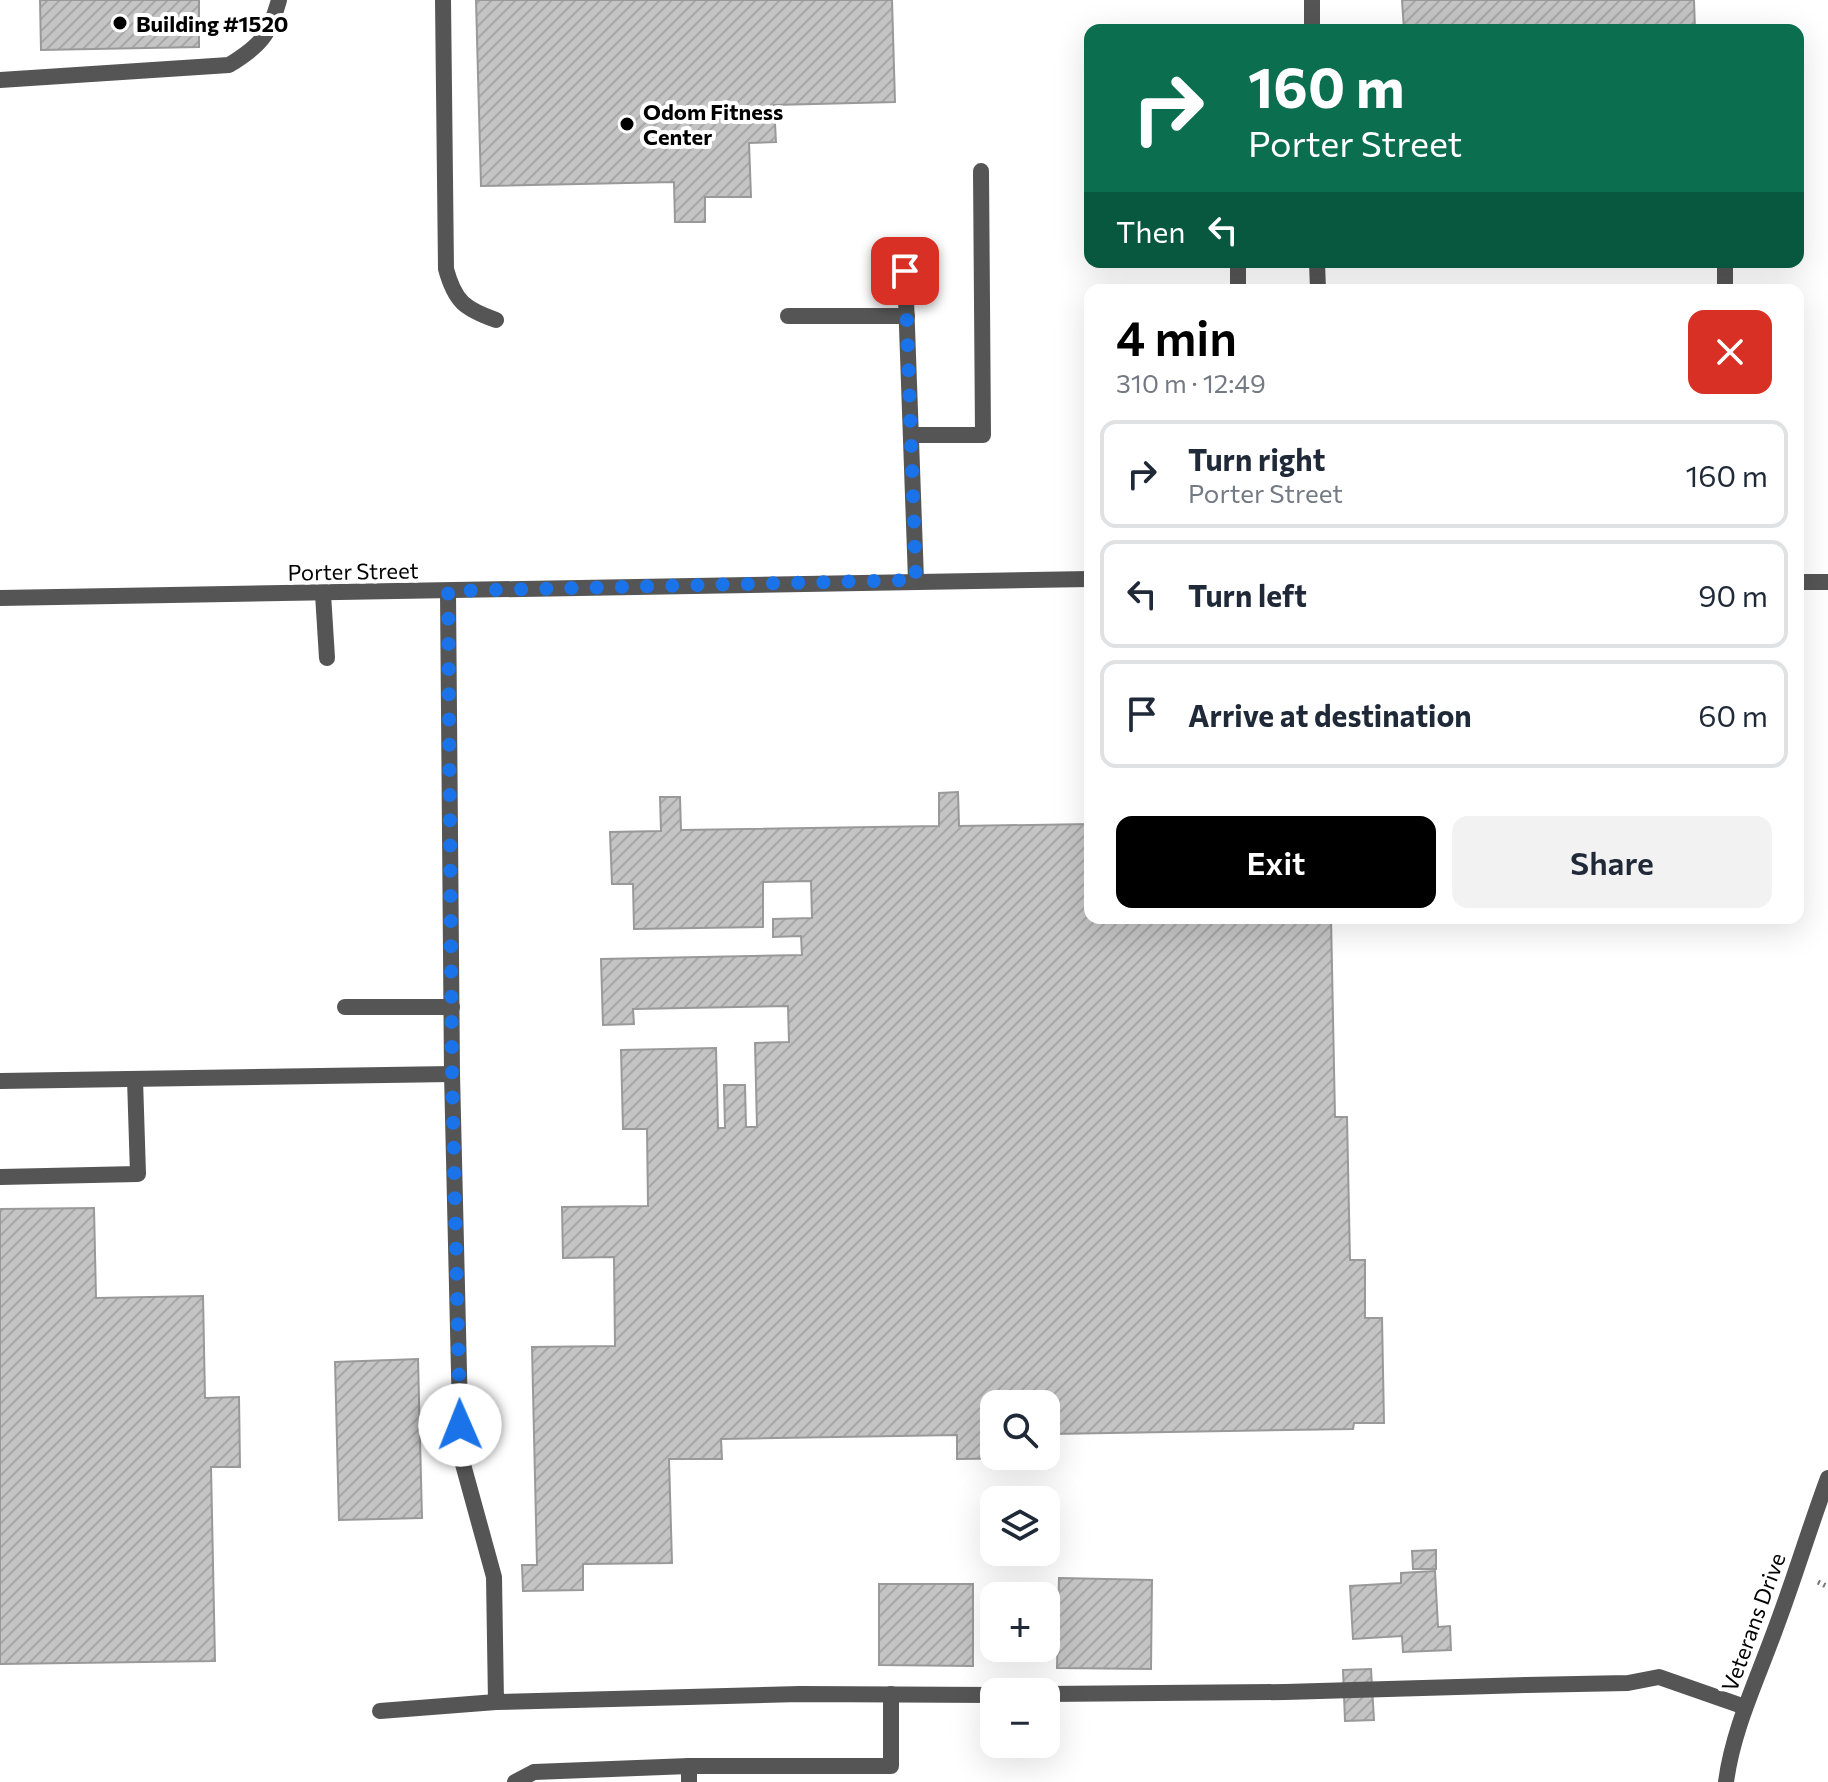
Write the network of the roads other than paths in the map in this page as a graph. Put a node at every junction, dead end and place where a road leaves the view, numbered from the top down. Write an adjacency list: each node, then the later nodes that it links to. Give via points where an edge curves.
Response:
1 (279, 0): 5 (street, via 256,49 229,65)
2 (443, 0): 10 (street, via 446,269 453,294 472,312)
3 (1312, 0): 4 (street)
4 (1312, 24)
5 (0, 80)
6 (981, 171): 11 (street, via 983,435)
7 (905, 271): 9 (street)
8 (788, 316): 9 (street)
9 (907, 316): 11 (street)
10 (496, 320)
11 (911, 435): 13 (street)
12 (1084, 579): 13 (street, Porter Street)
13 (916, 580): 16 (street, Porter Street)
14 (1804, 582): 15 (street)
15 (1828, 582)
16 (448, 591): 17 (street, Porter Street); 21 (street)
17 (323, 594): 18 (street, Porter Street); 19 (street)
18 (0, 598)
19 (327, 658)
20 (345, 1007): 21 (street)
21 (452, 1007): 22 (street)
22 (452, 1074): 23 (street); 30 (street, via 461,1457 494,1577)
23 (135, 1079): 24 (street); 25 (street, via 138,1174)
24 (0, 1081)
25 (0, 1177)
26 (1826, 1489): 31 (street, Veterans Drive)
27 (891, 1694): 29 (street); 30 (street); 33 (street, via 891,1766)
28 (1060, 1694): 31 (street, via 1628,1683 1659,1677)
29 (980, 1695)
30 (496, 1702): 32 (street)
31 (1745, 1707): 35 (street, Veterans Drive)
32 (380, 1711)
33 (689, 1774): 34 (street, via 534,1772)
34 (515, 1782)
35 (1726, 1782)

